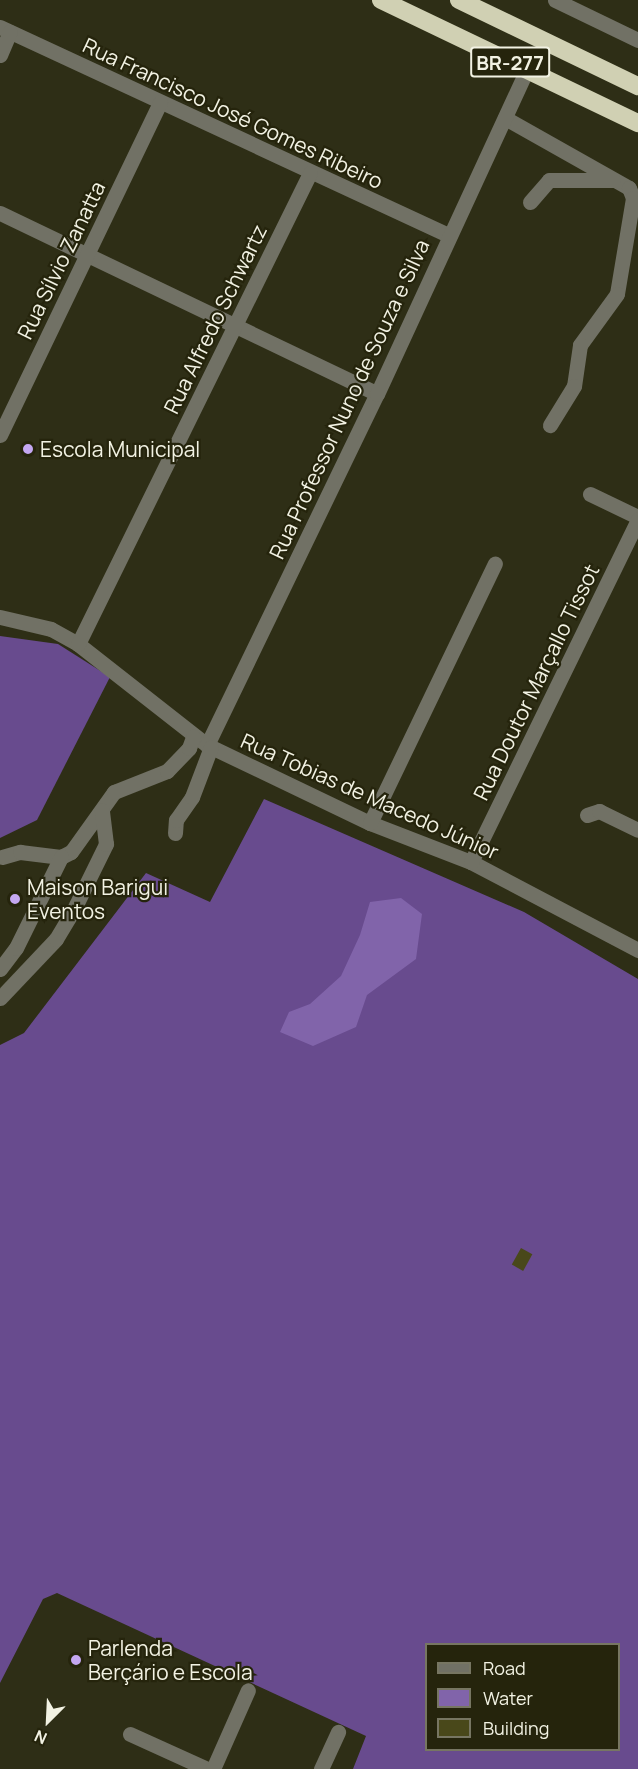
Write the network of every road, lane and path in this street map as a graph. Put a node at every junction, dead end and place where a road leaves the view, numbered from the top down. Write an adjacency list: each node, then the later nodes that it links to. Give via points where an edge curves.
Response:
1 (381, 0): 7 (highway, BR-277)
2 (459, 0): 8 (highway, BR-277)
3 (555, 0): 5 (street)
4 (5, 29): 6 (street); 9 (street, Rua Francisco José Gomes Ribeiro)
5 (638, 40)
6 (0, 56)
7 (527, 70): 10 (street, Rua Professor Nuno de Souza e Silva); 11 (highway, BR-277)
8 (638, 86)
9 (160, 103): 12 (street, Rua Francisco José Gomes Ribeiro); 17 (street, Rua Sílvio Zanatta)
10 (505, 118): 13 (street); 16 (street, Rua Professor Nuno de Souza e Silva)
11 (638, 123)
12 (310, 173): 16 (street, Rua Francisco José Gomes Ribeiro); 18 (street, Rua Alfredo Schwartz)
13 (616, 180): 14 (street, via 549,180); 20 (street, via 629,188 633,198 621,281 611,304 580,345 574,386)
14 (530, 202)
15 (0, 213): 17 (street)
16 (449, 235): 19 (street, Rua Professor Nuno de Souza e Silva)
17 (87, 254): 18 (street); 21 (street, Rua Sílvio Zanatta)
18 (235, 327): 19 (street); 26 (street, Rua Alfredo Schwartz)
19 (377, 394): 27 (street, Rua Professor Nuno de Souza e Silva)
20 (550, 425)
21 (0, 435)
22 (590, 494): 23 (street)
23 (638, 519): 35 (street, Rua Doutor Marçallo Tissot)
24 (495, 562): 30 (street)
25 (0, 617): 26 (street, Rua Tobias de Macedo Júnior, via 51,629)
26 (78, 644): 27 (street, Rua Tobias de Macedo Júnior)
27 (203, 743): 28 (street, via 189,748 167,771 114,792); 30 (street, Rua Tobias de Macedo Júnior); 32 (street, via 192,797 176,820)
28 (102, 810): 34 (street, via 71,852); 38 (street, via 106,844 73,911 56,939)
29 (587, 814): 31 (street, via 599,811)
30 (370, 823): 35 (street, Rua Tobias de Macedo Júnior)
31 (638, 830)
32 (175, 833)
33 (2, 857): 34 (street, via 20,852 43,858)
34 (61, 857): 37 (street, via 16,948)
35 (471, 862): 36 (street, Rua Tobias de Macedo Júnior)
36 (638, 950)
37 (0, 969)
38 (0, 998)
39 (248, 1690): 43 (street)
40 (338, 1732): 44 (street)
41 (130, 1734): 42 (street)
42 (207, 1769)
43 (213, 1769)
44 (321, 1769)

